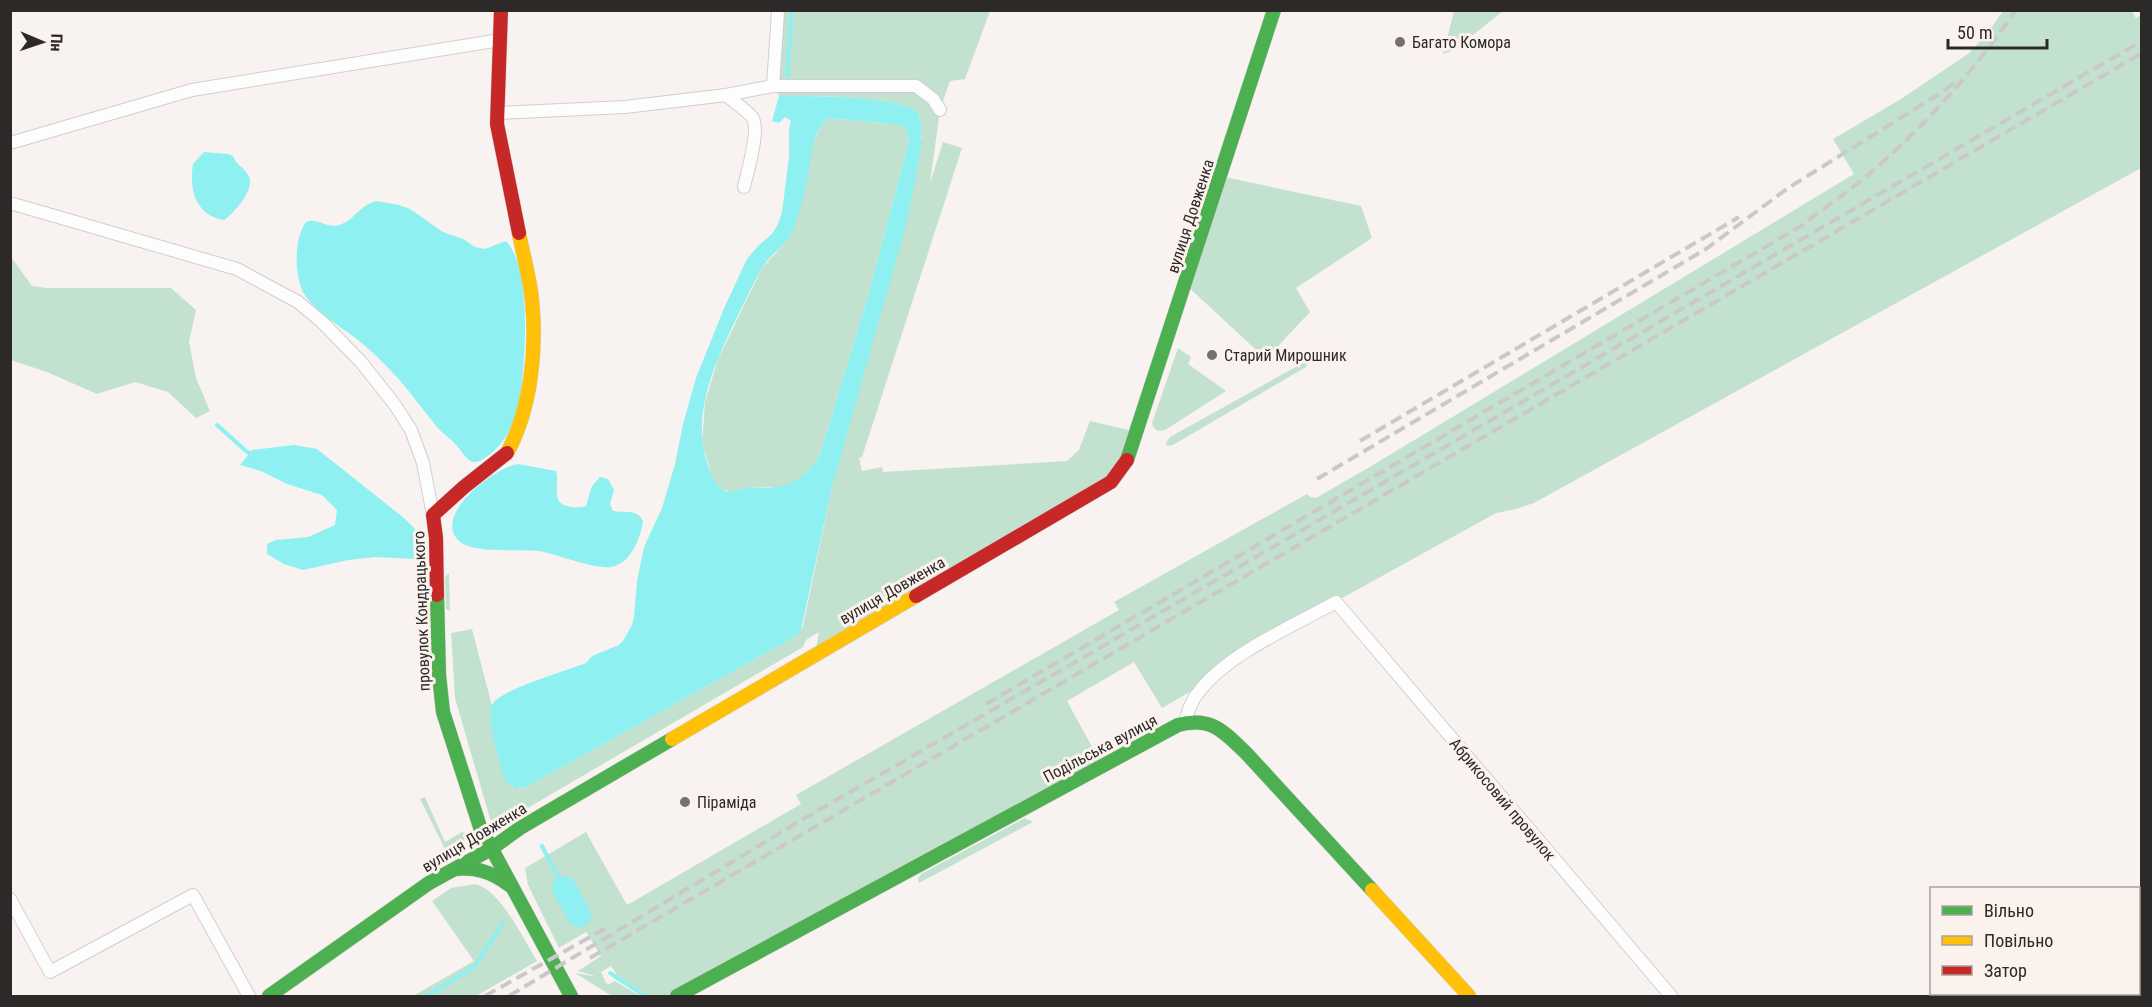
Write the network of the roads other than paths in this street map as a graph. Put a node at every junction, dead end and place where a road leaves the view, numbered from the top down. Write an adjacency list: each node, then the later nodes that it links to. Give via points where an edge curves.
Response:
1 (501, 10): 4 (street, провулок Кондрацького)
2 (1274, 10): 14 (street, вулиця Довженка, via 1131,451 1115,478)
3 (778, 11): 5 (street)
4 (500, 40): 8 (street, провулок Кондрацького); 9 (street, via 192,90)
5 (773, 86): 6 (street); 7 (street, via 916,87 933,99)
6 (726, 95): 8 (street, via 625,107); 10 (street, via 755,124)
7 (940, 110)
8 (497, 113): 12 (street, провулок Кондрацького, via 529,273 534,326 530,380 518,433 506,455)
9 (10, 143)
10 (744, 187)
11 (10, 203): 12 (street, via 237,269 298,302 361,362 406,422 418,447)
12 (433, 515): 15 (street, провулок Кондрацького, via 443,712 476,816)
13 (1185, 722): 22 (street, Подільська вулиця); 23 (street, via 1208,723 1227,735); 24 (street, Абрикосовий провулок, via 1198,692 1229,663 1336,602)
14 (515, 832): 15 (street, вулиця Довженка); 17 (street, via 508,865)
15 (491, 849): 16 (street, вулиця Довженка); 17 (street, провулок Кондрацького)
16 (451, 870): 17 (street, via 481,870); 21 (street, вулиця Довженка)
17 (513, 888): 19 (street, провулок Кондрацького)
18 (10, 899): 20 (street, via 50,972 193,895)
19 (571, 993)
20 (249, 996)
21 (269, 996)
22 (677, 996)
23 (1468, 996)
24 (1671, 996)

